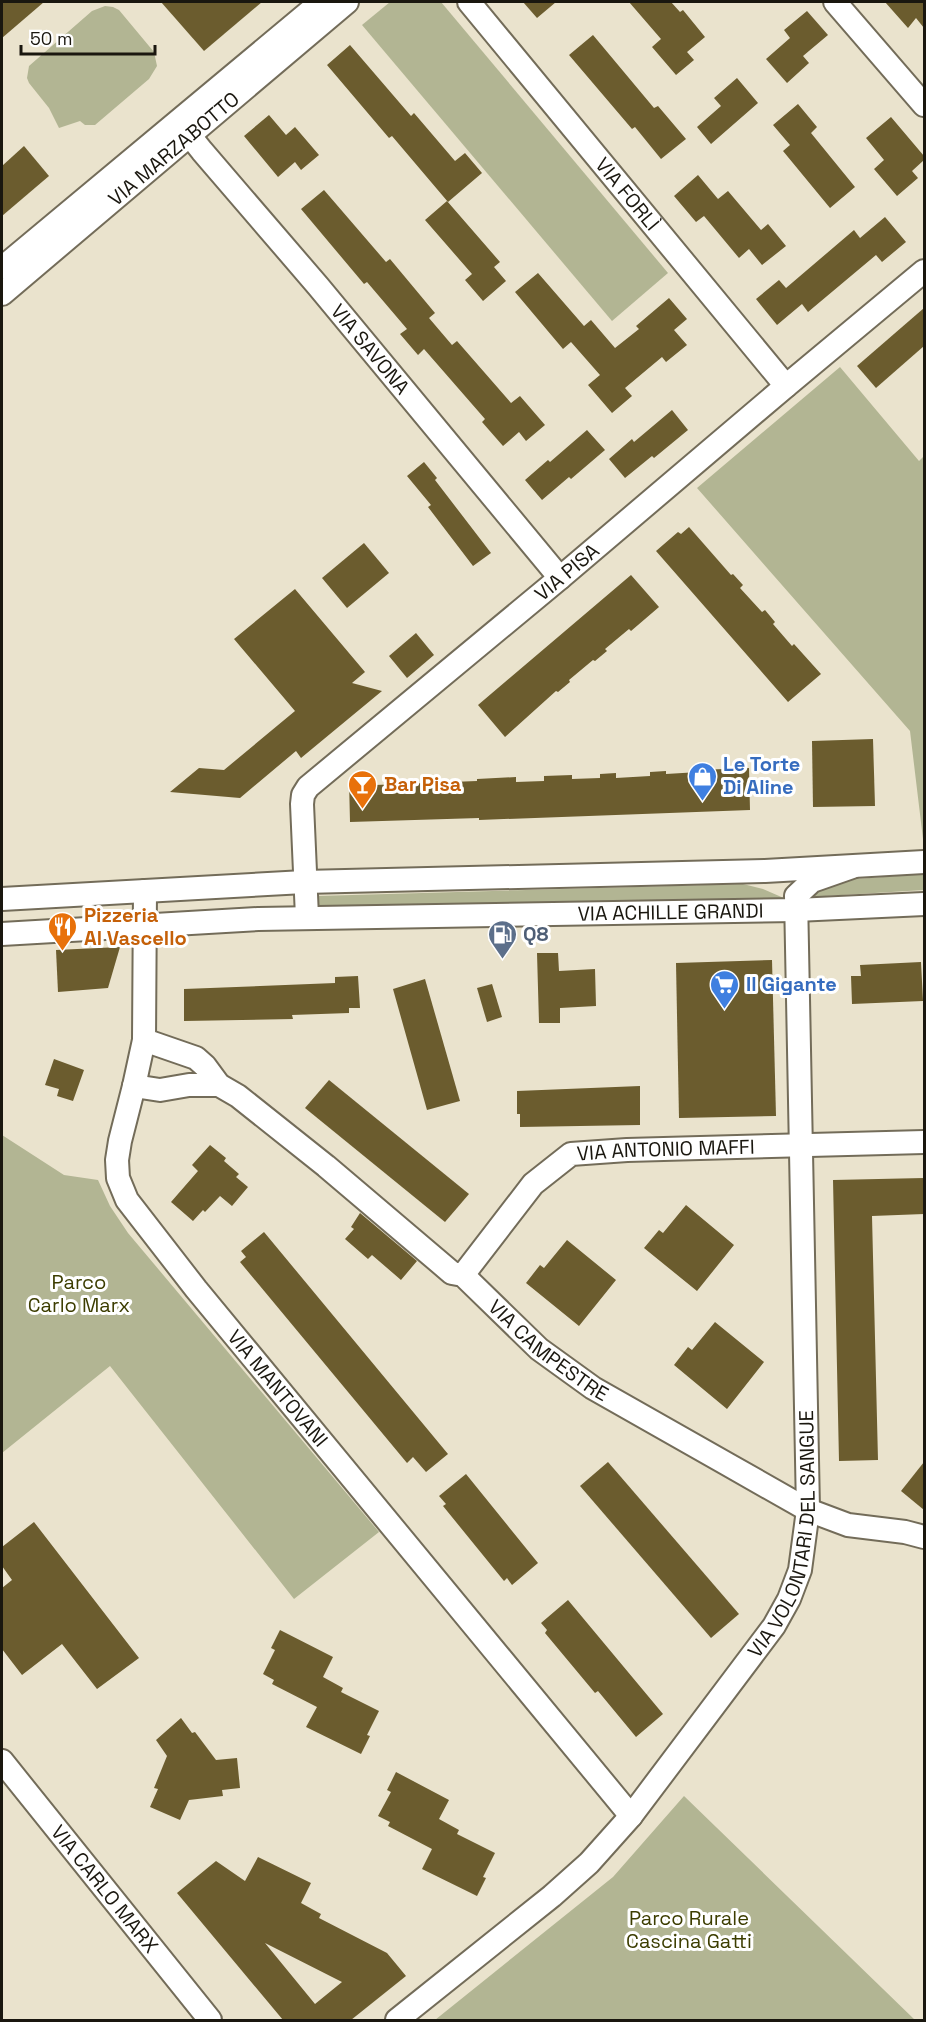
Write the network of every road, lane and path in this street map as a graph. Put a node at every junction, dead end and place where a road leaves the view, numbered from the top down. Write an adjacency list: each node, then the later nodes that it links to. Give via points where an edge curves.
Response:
1 (321, 2): 6 (street, VIA MARZABOTTO)
2 (346, 2): 6 (street, VIA MARZABOTTO)
3 (469, 2): 10 (street, VIA FORLÌ)
4 (835, 2): 5 (street)
5 (924, 105)
6 (184, 128): 7 (street, VIA MARZABOTTO); 9 (street, VIA MARZABOTTO); 11 (street, VIA SAVONA)
7 (2, 268)
8 (924, 271): 10 (street, VIA PISA)
9 (2, 294)
10 (786, 386): 11 (street, VIA PISA)
11 (560, 578): 15 (street, VIA PISA, via 308,787 302,804)
12 (924, 862): 13 (street)
13 (852, 867): 14 (street, VIA ACHILLE GRANDI); 18 (street, via 812,881)
14 (765, 871): 15 (street, VIA ACHILLE GRANDI); 18 (street)
15 (304, 882): 16 (street, VIA ACHILLE GRANDI); 20 (street, VIA PISA)
16 (145, 891): 17 (street, VIA ACHILLE GRANDI); 21 (street, VIA MANTOVANI)
17 (2, 899)
18 (796, 903): 19 (street, VIA ACHILLE GRANDI); 20 (street, VIA ACHILLE GRANDI); 27 (street, VIA VOLONTARI DEL SANGUE)
19 (924, 904)
20 (307, 917): 21 (street, VIA ACHILLE GRANDI)
21 (146, 924): 22 (street, VIA ACHILLE GRANDI); 23 (street, VIA MANTOVANI)
22 (2, 934)
23 (144, 1040): 24 (street, VIA CAMPESTRE, via 196,1058); 25 (street, VIA MANTOVANI)
24 (219, 1085): 25 (street, via 160,1090); 28 (street, VIA CAMPESTRE, via 326,1166 452,1273)
25 (134, 1086): 32 (street, VIA MANTOVANI, via 117,1160 118,1178 127,1200)
26 (924, 1142): 27 (street, VIA ANTONIO MAFFI)
27 (801, 1146): 28 (street, VIA ANTONIO MAFFI, via 571,1154 533,1184); 29 (street, VIA VOLONTARI DEL SANGUE)
28 (463, 1275): 29 (street, VIA CAMPESTRE, via 538,1349 593,1388)
29 (808, 1510): 30 (street, VIA CAMPESTRE, via 848,1525); 32 (street, VIA VOLONTARI DEL SANGUE, via 801,1570 774,1626)
30 (924, 1537)
31 (2, 1761): 33 (street, VIA CARLO MARX)
32 (631, 1816): 34 (street, VIA VOLONTARI DEL SANGUE, via 589,1863 552,1896)
33 (210, 2019)
34 (398, 2020)

